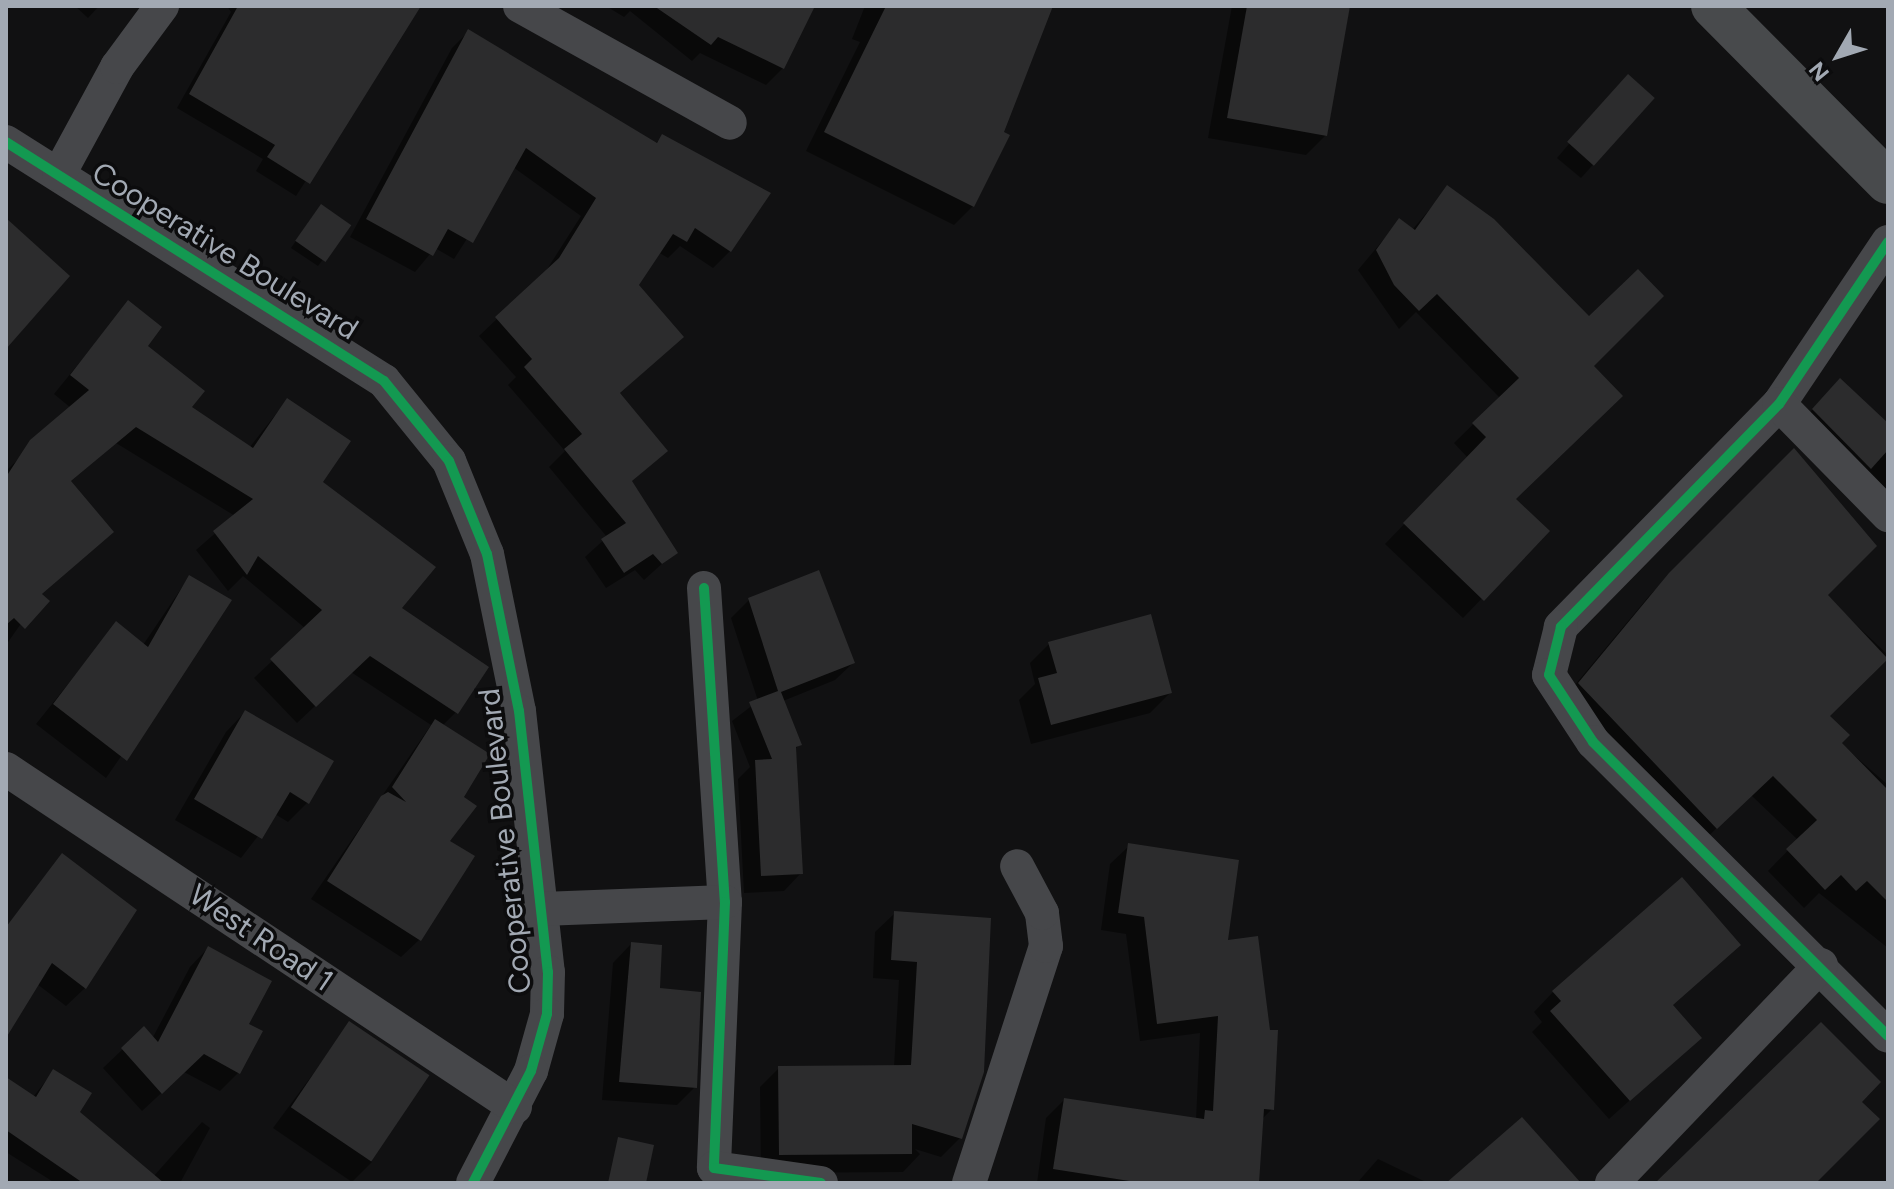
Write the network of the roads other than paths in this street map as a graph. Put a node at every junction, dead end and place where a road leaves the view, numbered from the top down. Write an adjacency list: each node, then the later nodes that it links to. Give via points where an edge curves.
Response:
1 (162, 6): 6 (street, via 117,67)
2 (520, 6): 4 (street)
3 (1713, 6): 7 (highway)
4 (730, 123)
5 (6, 142): 6 (street, Cooperative Boulevard)
6 (59, 174): 15 (street, Cooperative Boulevard, via 384,381 449,461 487,554 519,711)
7 (1888, 182)
8 (1888, 242): 9 (street)
9 (1779, 404): 10 (street); 16 (street, via 1561,627 1549,675 1593,742)
10 (1888, 515)
11 (704, 588): 14 (street)
12 (6, 769): 18 (street, West Road 1)
13 (1017, 866): 22 (street, via 1042,913 1046,946)
14 (725, 902): 15 (street); 19 (street)
15 (542, 909): 18 (street, Cooperative Boulevard, via 547,1014)
16 (1821, 965): 17 (street); 23 (street)
17 (1888, 1036)
18 (515, 1107): 20 (street, Cooperative Boulevard)
19 (712, 1176): 21 (street)
20 (473, 1183)
21 (821, 1183)
22 (969, 1183)
23 (1612, 1183)

